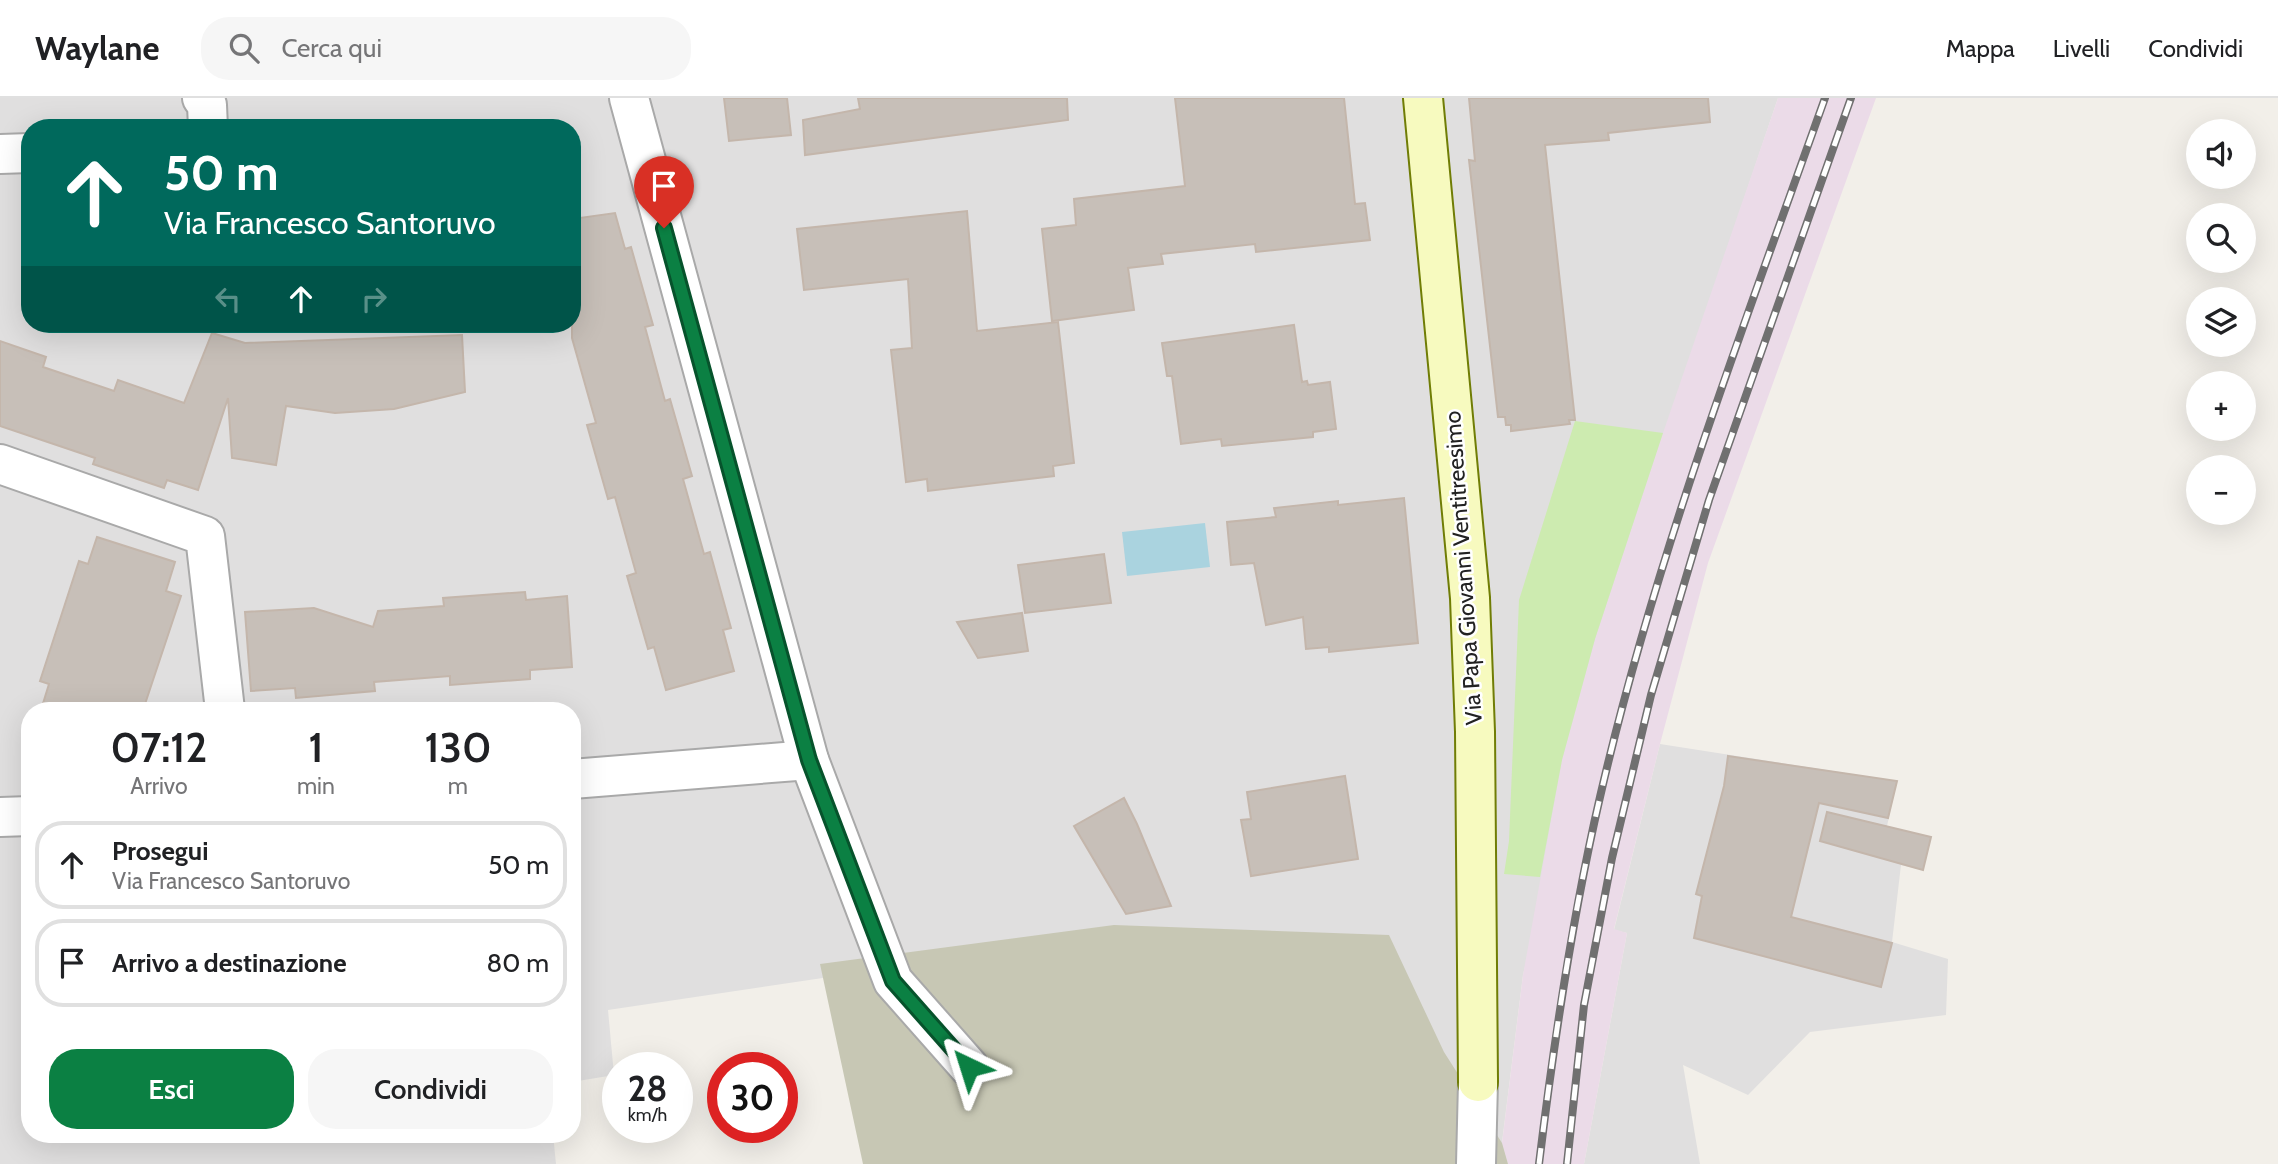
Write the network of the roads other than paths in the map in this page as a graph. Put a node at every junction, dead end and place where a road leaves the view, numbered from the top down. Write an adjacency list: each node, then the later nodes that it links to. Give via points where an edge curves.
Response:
1 (202, 98): 4 (street)
2 (629, 98): 9 (street)
3 (1423, 98): 14 (street, Via Papa Giovanni Ventitreesimo, via 1470,597 1475,732)
4 (208, 119)
5 (21, 153): 6 (street)
6 (0, 154)
7 (0, 464): 8 (street, via 205,536)
8 (224, 702)
9 (809, 760): 10 (street); 13 (street, via 893,981)
10 (581, 778)
11 (21, 816): 12 (street)
12 (0, 817)
13 (969, 1067)
14 (1476, 1164)

